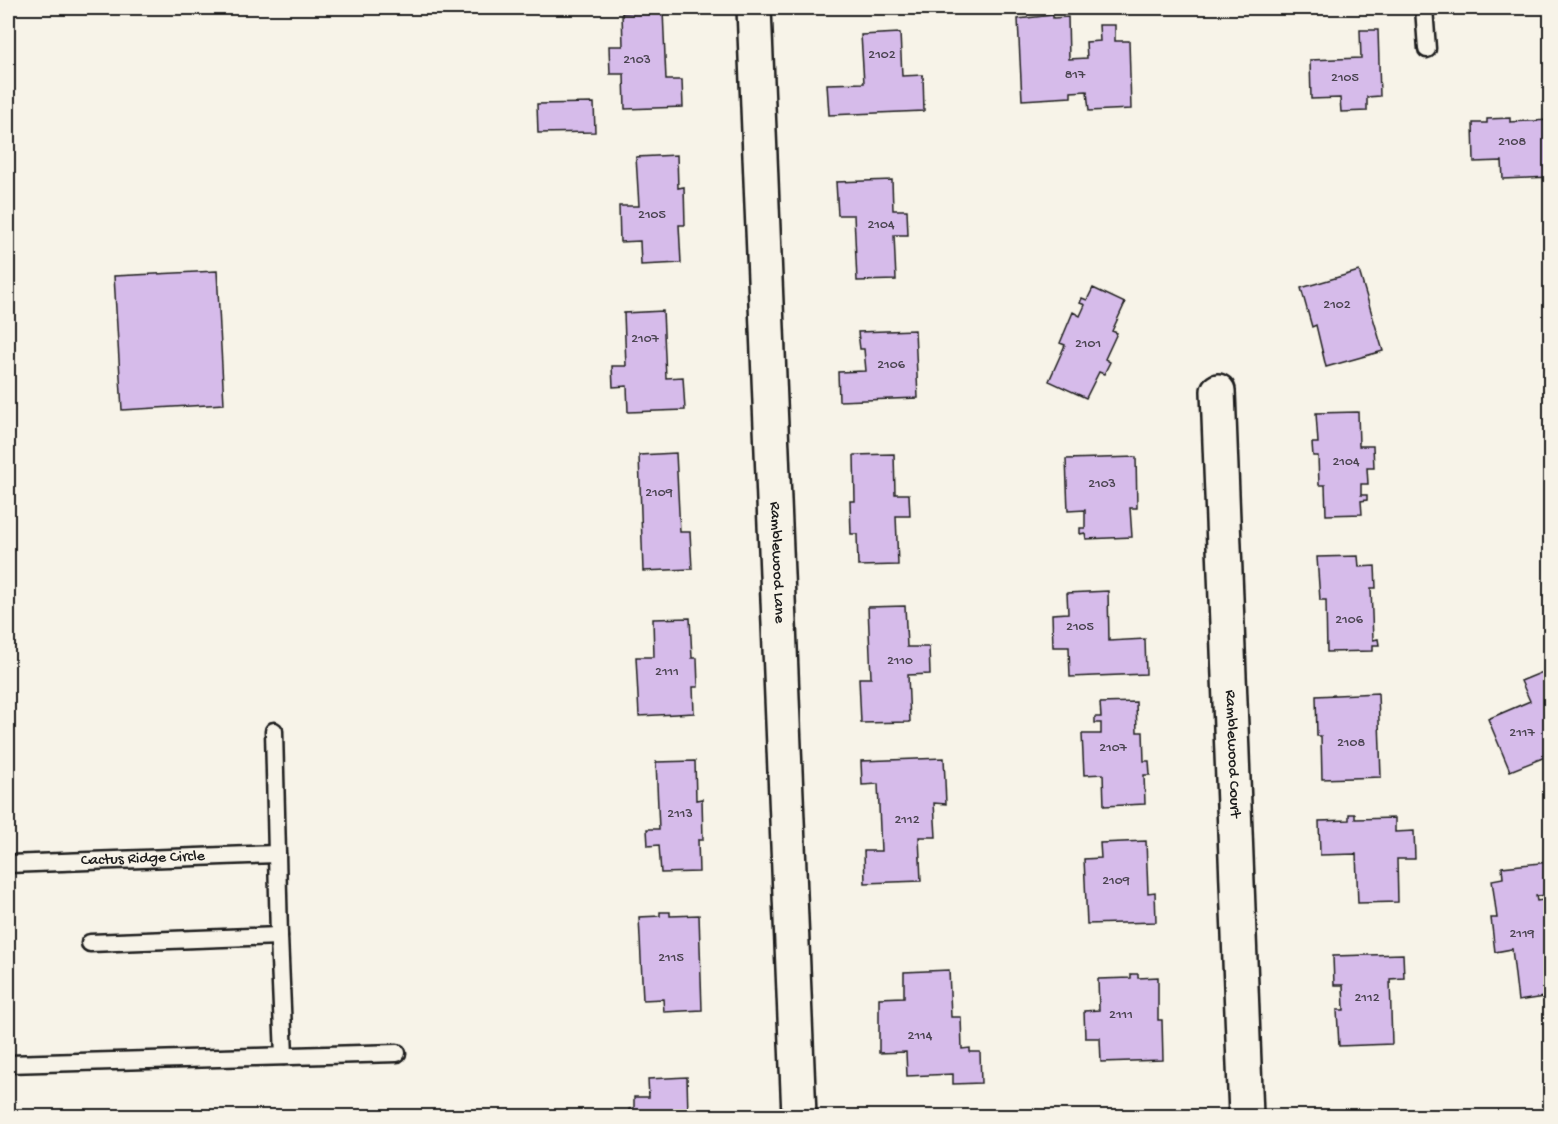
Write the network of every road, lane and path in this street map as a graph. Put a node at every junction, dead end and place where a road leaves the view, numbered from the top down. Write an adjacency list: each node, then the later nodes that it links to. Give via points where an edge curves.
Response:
1 (754, 8): 13 (street, Ramblewood Lane)
2 (1424, 8): 3 (lane)
3 (1427, 49)
4 (1218, 391): 14 (street, Ramblewood Court)
5 (274, 731): 6 (lane)
6 (277, 854): 7 (lane, Cactus Ridge Circle); 8 (lane)
7 (8, 864)
8 (279, 936): 9 (lane); 11 (lane)
9 (90, 943)
10 (397, 1053): 11 (lane)
11 (284, 1056): 12 (lane)
12 (8, 1064)
13 (798, 1116)
14 (1246, 1116)

